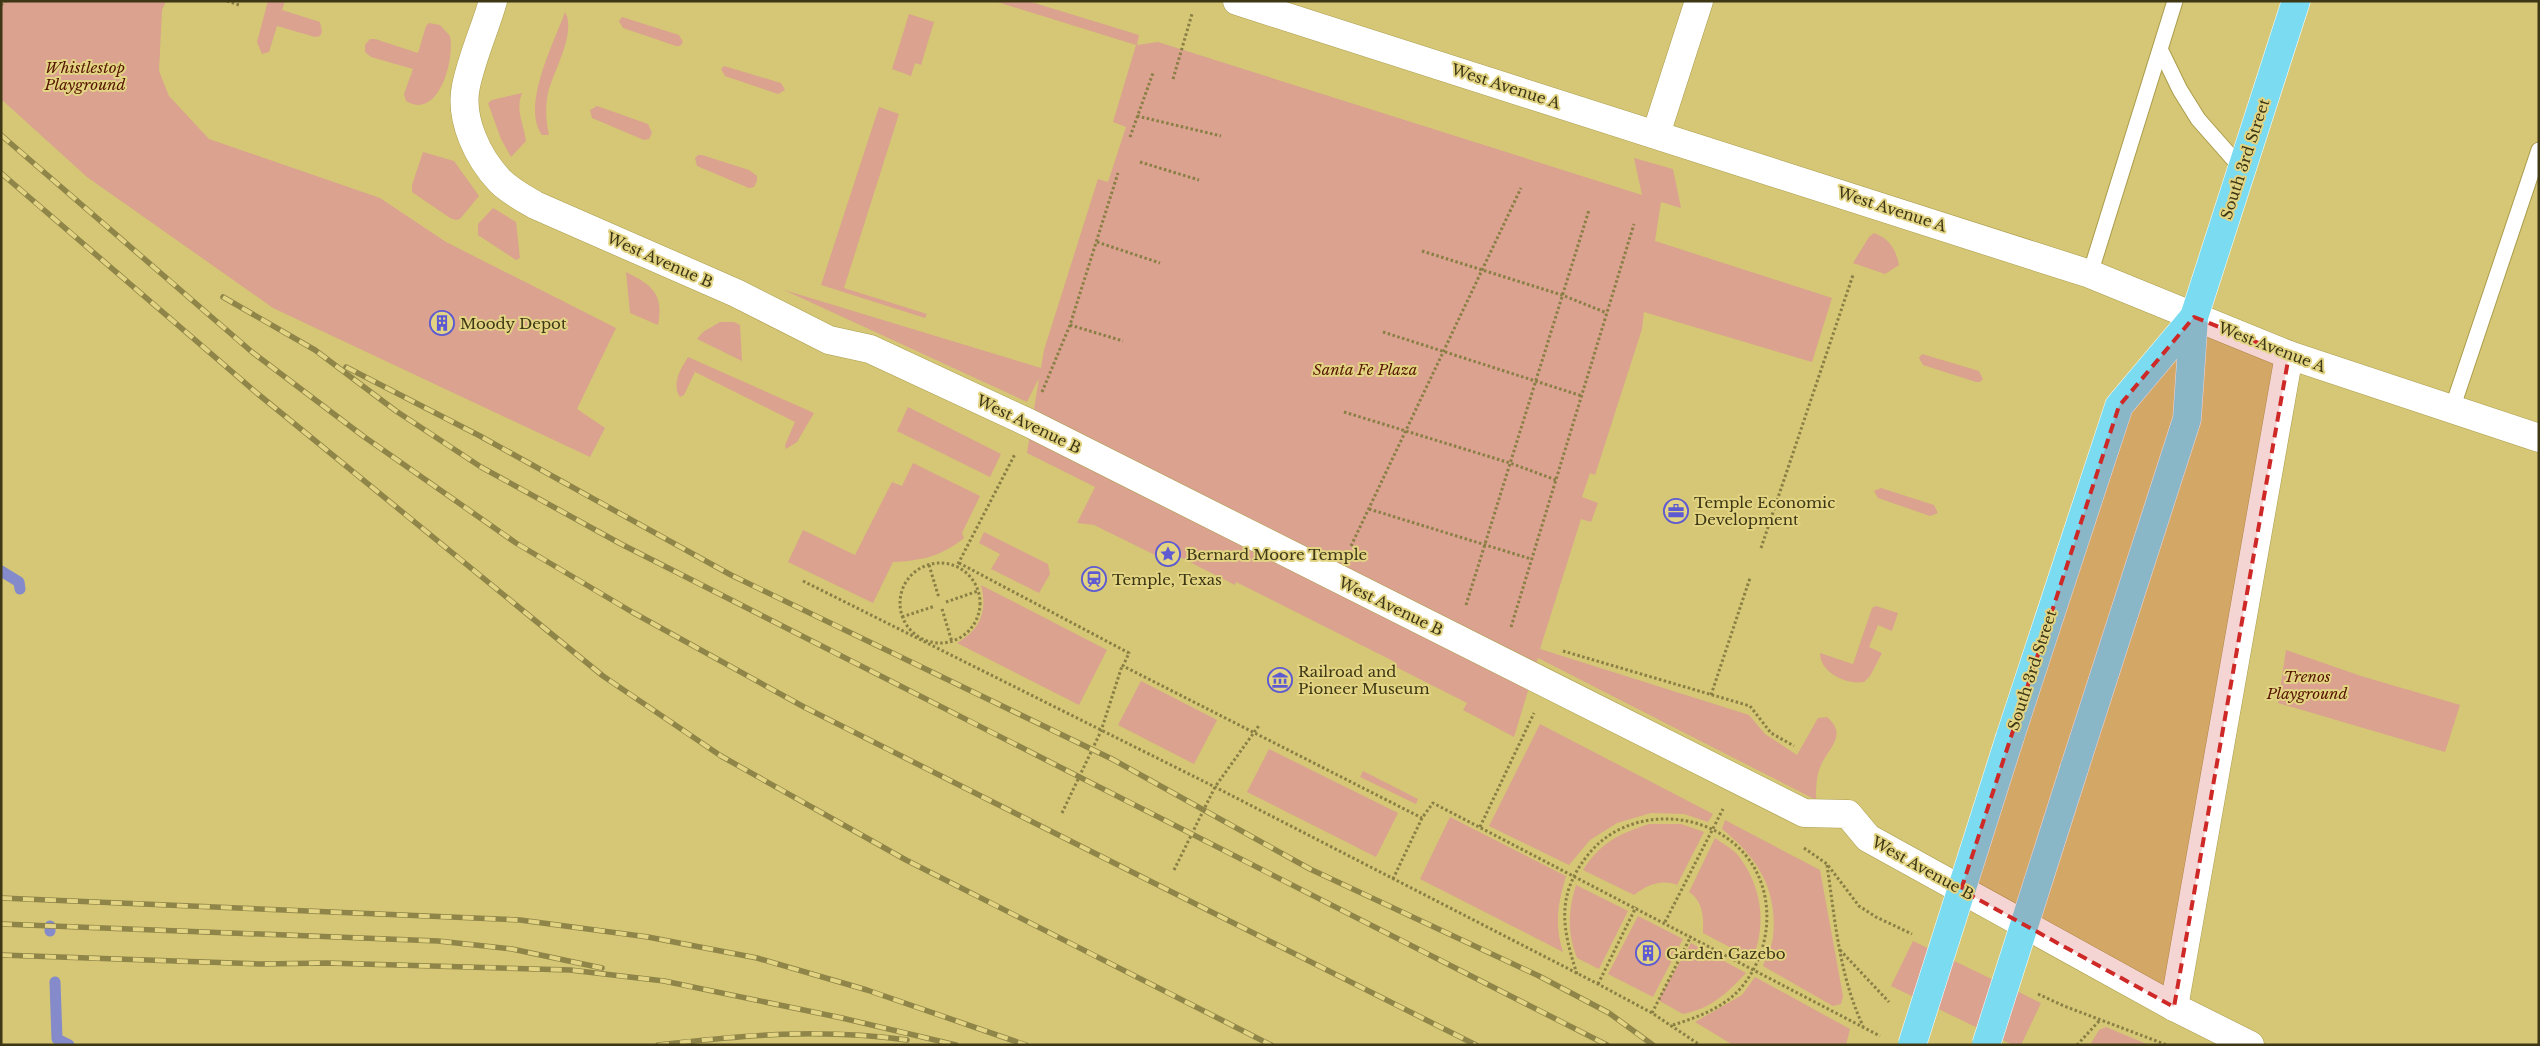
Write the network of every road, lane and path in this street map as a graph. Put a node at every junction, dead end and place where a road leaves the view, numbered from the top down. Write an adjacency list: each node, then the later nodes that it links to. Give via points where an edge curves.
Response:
1 (6, 1): 8 (path)
2 (227, 1): 9 (path)
3 (493, 1): 56 (street, West Avenue B, via 466,86 465,102 469,128 477,147 500,181 515,194 736,293 829,340 870,349 1030,424)
4 (1237, 1): 15 (street, West Avenue A)
5 (1699, 1): 15 (street)
6 (2175, 1): 11 (lane)
7 (2296, 1): 20 (main road, South 3rd Street)
8 (1, 5)
9 (239, 5)
10 (1192, 14): 13 (path)
11 (2161, 51): 20 (lane, via 2198,119); 30 (lane)
12 (1153, 72): 14 (path)
13 (1173, 79)
14 (1138, 116): 16 (path); 17 (path)
15 (1656, 134): 30 (street, West Avenue A)
16 (1221, 136)
17 (1130, 137)
18 (2539, 150): 43 (lane)
19 (1140, 162): 22 (path)
20 (2242, 169): 34 (main road, South 3rd Street)
21 (1118, 173): 26 (path)
22 (1199, 180)
23 (1521, 188): 29 (path)
24 (1589, 210): 32 (path)
25 (1634, 224): 33 (path)
26 (1097, 242): 28 (path); 35 (path)
27 (1422, 251): 29 (path)
28 (1160, 263)
29 (1482, 270): 32 (path); 38 (path)
30 (2090, 274): 34 (street, West Avenue A)
31 (1853, 275): 52 (path)
32 (1562, 295): 33 (path); 40 (path)
33 (1608, 313): 41 (path)
34 (2194, 317): 39 (street, West Avenue A); 105 (main road, South 3rd Street, bridge, via 2119,406 2010,737); 107 (main road, South 3rd Street, bridge, via 2187,419)
35 (1070, 326): 37 (path); 42 (path)
36 (1383, 332): 38 (path)
37 (1123, 342)
38 (1443, 352): 40 (path); 45 (path)
39 (2289, 355): 43 (street, West Avenue A); 100 (street)
40 (1536, 381): 41 (path); 48 (path)
41 (1582, 396): 49 (path)
42 (1040, 398)
43 (2452, 409): 46 (street, West Avenue A)
44 (1344, 412): 45 (path)
45 (1406, 430): 48 (path); 50 (path)
46 (2539, 438)
47 (1019, 445): 55 (path)
48 (1510, 463): 49 (path); 51 (path)
49 (1556, 480): 53 (path)
50 (1370, 509): 51 (path); 56 (path)
51 (1485, 544): 53 (path); 64 (path)
52 (1761, 548)
53 (1532, 559): 66 (path)
54 (929, 565): 55 (path); 60 (path); 65 (path, via 914,573 902,587 899,600)
55 (958, 565): 59 (path); 70 (path, via 1129,653)
56 (1335, 578): 100 (street, West Avenue B, via 1804,814 1848,814 1868,838)
57 (1750, 578): 71 (path)
58 (803, 581): 67 (path)
59 (978, 591): 61 (path); 68 (path, via 979,612 974,624)
60 (939, 598)
61 (946, 602)
62 (935, 606): 65 (path)
63 (942, 609): 68 (path)
64 (1463, 614)
65 (902, 617): 67 (path, via 914,635)
66 (1508, 635)
67 (925, 641): 68 (path, via 938,644); 76 (path)
68 (952, 642)
69 (1554, 648): 71 (path)
70 (1123, 666): 76 (path); 77 (path)
71 (1710, 695): 78 (path, via 1750,706 1771,733)
72 (1525, 708): 73 (path)
73 (1534, 713): 74 (path); 85 (path)
74 (1543, 717)
75 (1260, 724): 77 (path)
76 (1101, 732): 79 (path); 82 (path)
77 (1253, 733): 79 (path); 84 (path)
78 (1794, 746)
79 (1215, 786): 89 (path); 91 (path)
80 (1715, 804): 81 (path)
81 (1723, 808): 83 (path); 86 (path)
82 (1062, 813)
83 (1732, 813)
84 (1422, 818): 85 (path, via 1433,802); 91 (path)
85 (1480, 827): 90 (path)
86 (1712, 830): 90 (path, via 1684,819 1652,818 1622,828 1595,846); 93 (path); 96 (path, via 1739,848 1757,874 1767,904 1767,935)
87 (1802, 847): 88 (path)
88 (1827, 864): 95 (path, via 1859,906); 104 (path, via 1850,999)
89 (1174, 870)
90 (1574, 876): 92 (path); 97 (path, via 1565,902 1564,934)
91 (1393, 879): 97 (path)
92 (1636, 907): 93 (path); 98 (path)
93 (1665, 922): 94 (path)
94 (1691, 936): 96 (path); 101 (path)
95 (1921, 938)
96 (1754, 969): 103 (path, via 1739,990 1713,1010); 104 (path)
97 (1577, 974): 98 (path)
98 (1598, 984): 101 (path)
99 (2037, 994): 102 (path)
100 (2174, 1007): 110 (street, West Avenue B)
101 (1652, 1013): 103 (path)
102 (2100, 1020): 108 (path); 109 (path)
103 (1670, 1026): 106 (path)
104 (1864, 1027): 105 (path)
105 (1900, 1043)
106 (1700, 1045)
107 (1986, 1045)
108 (2077, 1045)
109 (2167, 1045)
110 (2250, 1045)

